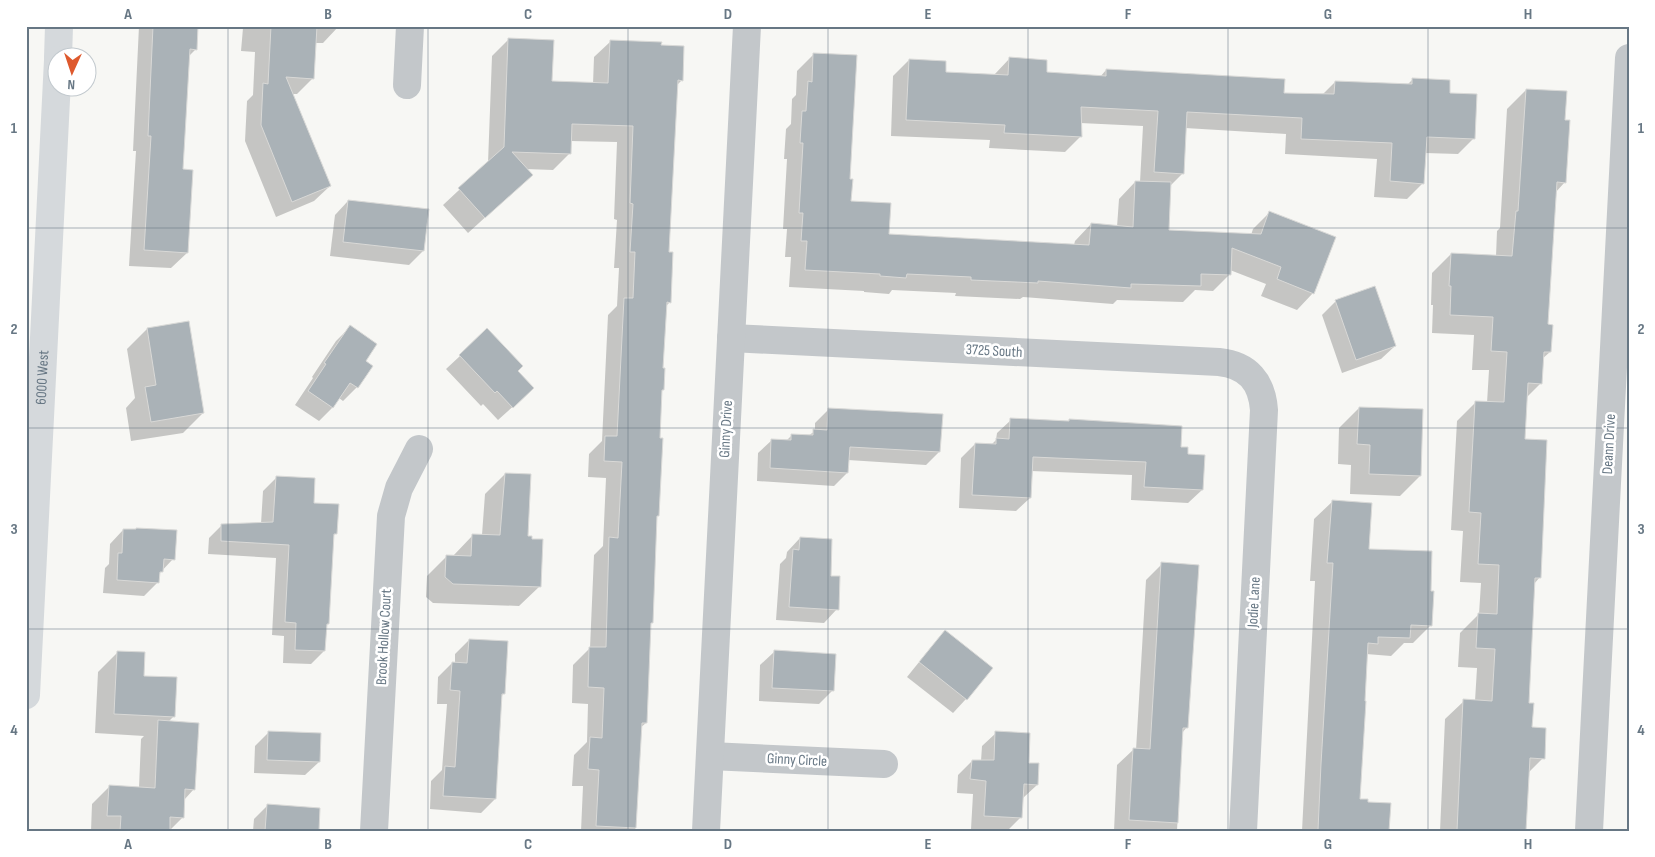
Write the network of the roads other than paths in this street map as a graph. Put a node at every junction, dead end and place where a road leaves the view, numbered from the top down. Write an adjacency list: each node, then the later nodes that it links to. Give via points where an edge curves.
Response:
1 (59, 26): 4 (street, 6000 West)
2 (410, 26): 6 (street)
3 (746, 26): 8 (street, Ginny Drive)
4 (58, 48)
5 (1629, 58): 17 (street, Deann Drive)
6 (407, 84)
7 (56, 98): 11 (street, 6000 West)
8 (731, 338): 9 (street, 3725 South, via 1219,362 1237,366); 12 (street, Ginny Drive)
9 (1252, 376): 16 (street, Jodie Lane, via 1262,394 1264,410)
10 (419, 449): 14 (street, Brook Hollow Court, via 399,488 391,516)
11 (26, 695)
12 (710, 756): 13 (street, Ginny Circle); 15 (street, Ginny Drive)
13 (884, 764)
14 (374, 831)
15 (706, 831)
16 (1243, 831)
17 (1589, 831)

